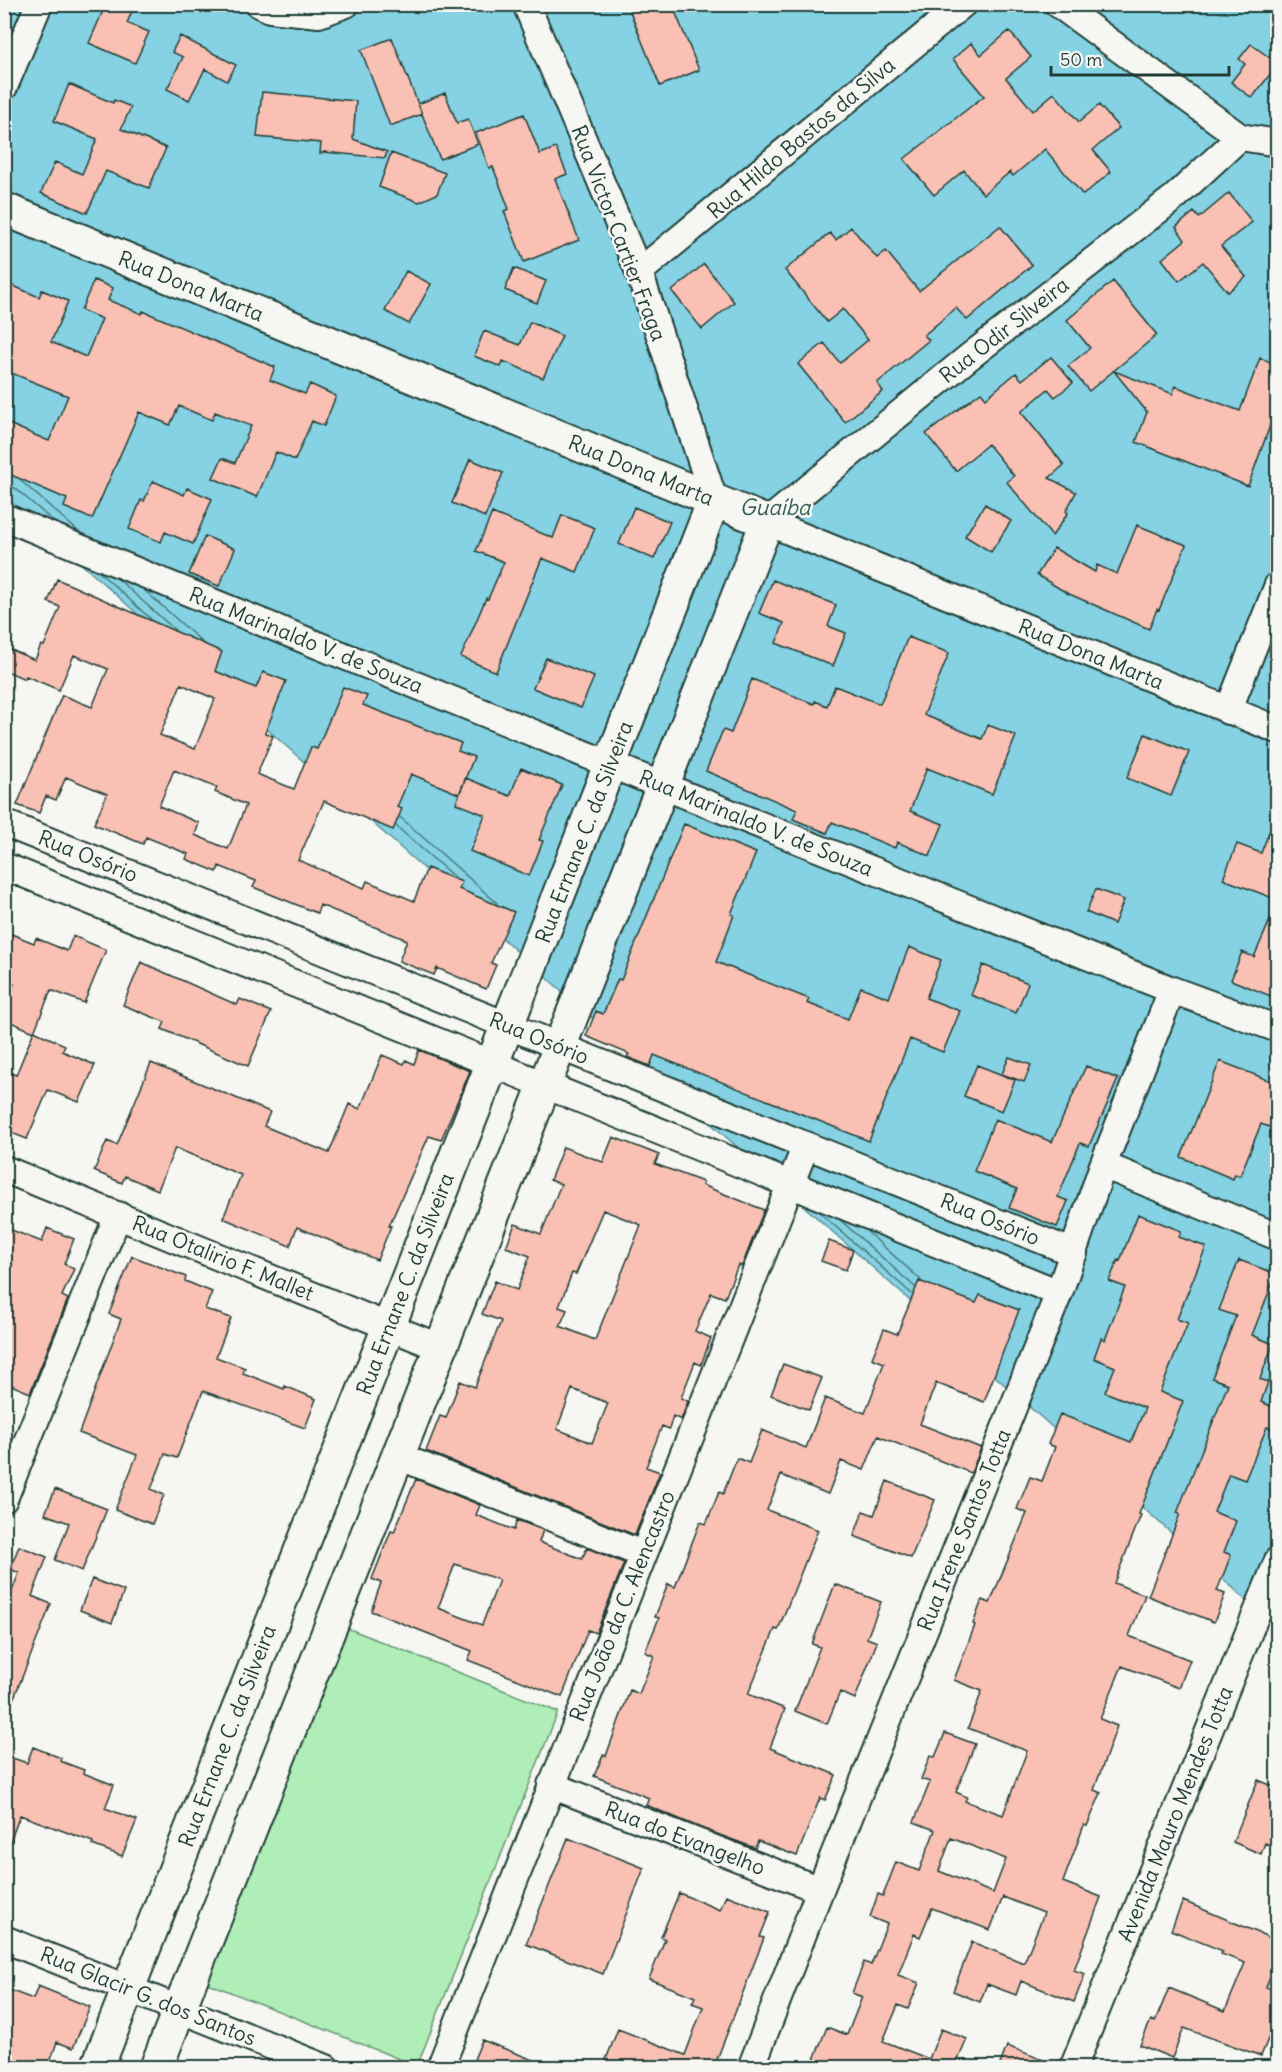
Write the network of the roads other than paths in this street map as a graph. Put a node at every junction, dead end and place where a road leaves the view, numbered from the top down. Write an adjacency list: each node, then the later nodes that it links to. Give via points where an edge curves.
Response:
1 (39, 4): 7 (street)
2 (259, 4): 3 (street, via 270,9 319,14)
3 (346, 4)
4 (526, 4): 11 (street, Rua Victor Cartier Fraga)
5 (963, 4): 11 (street, Rua Hildo Bastos da Silva)
6 (1058, 4): 8 (street)
7 (4, 87)
8 (1240, 137): 9 (street); 14 (street, Rua Odir Silveira, via 1175,197 969,357)
9 (1278, 143)
10 (4, 209): 12 (street, Rua Dona Marta)
11 (639, 272): 12 (street, Rua Victor Cartier Fraga)
12 (714, 500): 14 (street, Rua Dona Marta); 18 (street, Rua Ernane C. da Silveira)
13 (4, 517): 18 (street, Rua Marinaldo V. de Souza)
14 (767, 522): 16 (street, Rua Dona Marta); 19 (street)
15 (1278, 585): 16 (street)
16 (1228, 711): 17 (street, Rua Dona Marta)
17 (1278, 730)
18 (610, 765): 19 (street, Rua Marinaldo V. de Souza); 23 (street, Rua Ernane C. da Silveira)
19 (663, 786): 22 (street, Rua Marinaldo V. de Souza); 25 (street)
20 (4, 823): 23 (street, Rua Osório)
21 (4, 866): 26 (street, Rua Osório)
22 (1172, 990): 24 (street, Rua Marinaldo V. de Souza); 29 (street, Rua Irene Santos Totta)
23 (507, 1025): 25 (street, Rua Osório); 26 (street, Rua Ernane C. da Silveira)
24 (1278, 1029)
25 (560, 1046): 27 (street); 28 (street, Rua Osório)
26 (492, 1063): 27 (street, Rua Osório); 36 (street, Rua Ernane C. da Silveira)
27 (545, 1084): 31 (street, Rua Osório); 37 (street)
28 (806, 1145): 31 (street, Rua João da C. Alencastro); 34 (street, Rua Osório)
29 (1103, 1165): 33 (street); 34 (street, Rua Irene Santos Totta)
30 (4, 1169): 32 (street, Rua Otalirio F. Mallet)
31 (790, 1184): 35 (street, Rua Osório); 40 (street, Rua João da C. Alencastro)
32 (118, 1215): 36 (street, Rua Otalirio F. Mallet); 39 (street)
33 (1278, 1237)
34 (1074, 1253): 35 (street, Rua Irene Santos Totta)
35 (1059, 1293): 43 (street, Rua Irene Santos Totta)
36 (389, 1327): 37 (street, Rua Otalirio F. Mallet); 45 (street, Rua Ernane C. da Silveira)
37 (441, 1348): 38 (street)
38 (398, 1456): 40 (street); 46 (street)
39 (4, 1499)
40 (642, 1554): 42 (street, Rua João da C. Alencastro)
41 (1278, 1560): 52 (street, Avenida Mauro Mendes Totta)
42 (551, 1785): 43 (street, Rua do Evangelho); 50 (street, Rua João da C. Alencastro)
43 (820, 1890): 51 (street, Rua Irene Santos Totta)
44 (4, 1939): 45 (street, Rua Glacir G. dos Santos)
45 (128, 1988): 46 (street, Rua Glacir G. dos Santos); 47 (street, Rua Ernane C. da Silveira)
46 (180, 2009): 48 (street); 49 (street, Rua Glacir G. dos Santos)
47 (97, 2067)
48 (156, 2067)
49 (326, 2067)
50 (440, 2067)
51 (751, 2067)
52 (1073, 2067)

